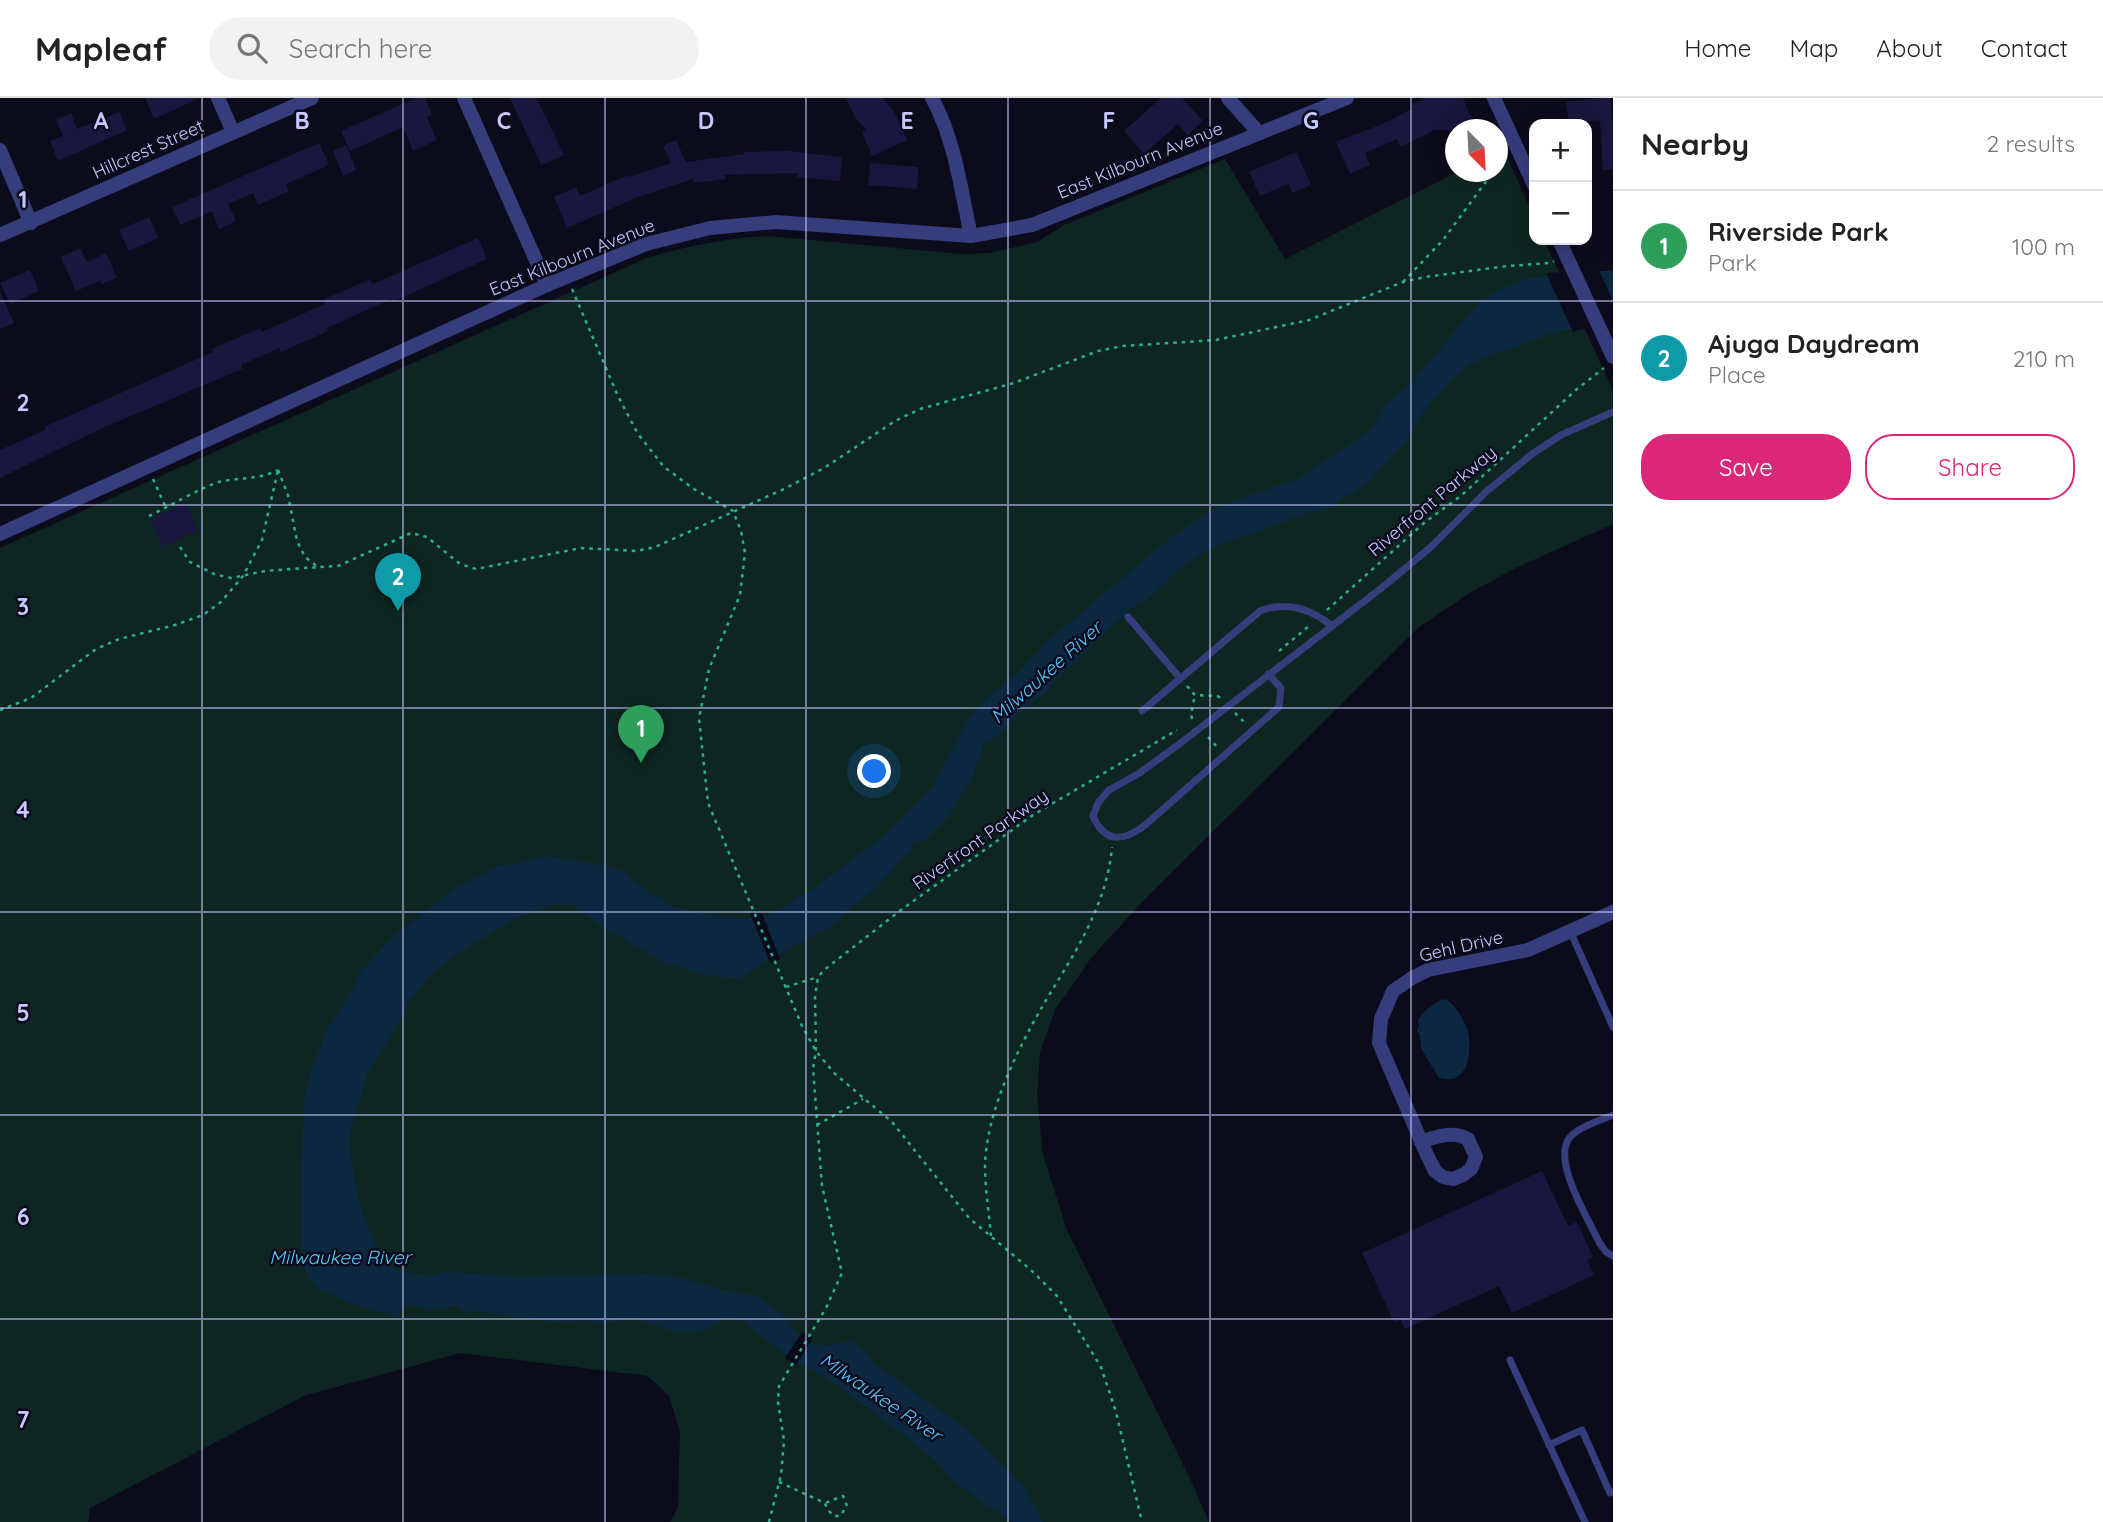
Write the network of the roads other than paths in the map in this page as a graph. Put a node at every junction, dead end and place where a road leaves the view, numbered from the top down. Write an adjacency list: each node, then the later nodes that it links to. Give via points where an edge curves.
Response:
1 (218, 98): 8 (street)
2 (312, 98): 8 (street, Hillcrest Street)
3 (464, 98): 16 (street)
4 (932, 98): 14 (street, via 956,162)
5 (1228, 98): 9 (street)
6 (1347, 98): 9 (street, East Kilbourn Avenue)
7 (1494, 98): 11 (street)
8 (233, 132): 12 (street, Hillcrest Street)
9 (1259, 133): 14 (street, East Kilbourn Avenue, via 1032,225)
10 (0, 150): 12 (street)
11 (1532, 182)
12 (32, 222): 13 (street, Hillcrest Street)
13 (0, 235)
14 (971, 236): 16 (street, East Kilbourn Avenue, via 776,222 709,228 646,244)
15 (1561, 245): 17 (street)
16 (547, 285): 19 (street, East Kilbourn Avenue)
17 (1613, 357)
18 (1613, 412): 21 (lane, via 1532,454 1432,546)
19 (0, 534)
20 (1128, 617): 23 (lane)
21 (1332, 626): 22 (lane); 23 (lane, via 1320,616 1294,607 1270,607)
22 (1268, 674): 22 (lane, via 1178,746 1109,790 1093,816 1099,829 1113,837 1130,836 1144,827 1279,707 1281,688)
23 (1180, 678): 24 (lane)
24 (1142, 711)
25 (1613, 912): 26 (street, Gehl Drive)
26 (1570, 931): 27 (lane); 29 (street, Gehl Drive, via 1528,950 1429,970 1393,991 1381,1019 1379,1044)
27 (1613, 1027)
28 (1613, 1115): 30 (lane, via 1580,1130 1563,1152 1568,1175 1599,1242)
29 (1421, 1142)
30 (1613, 1255)
31 (1510, 1360): 32 (lane)
32 (1549, 1445): 33 (lane, via 1582,1430); 34 (lane)
33 (1613, 1492)
34 (1585, 1522)

